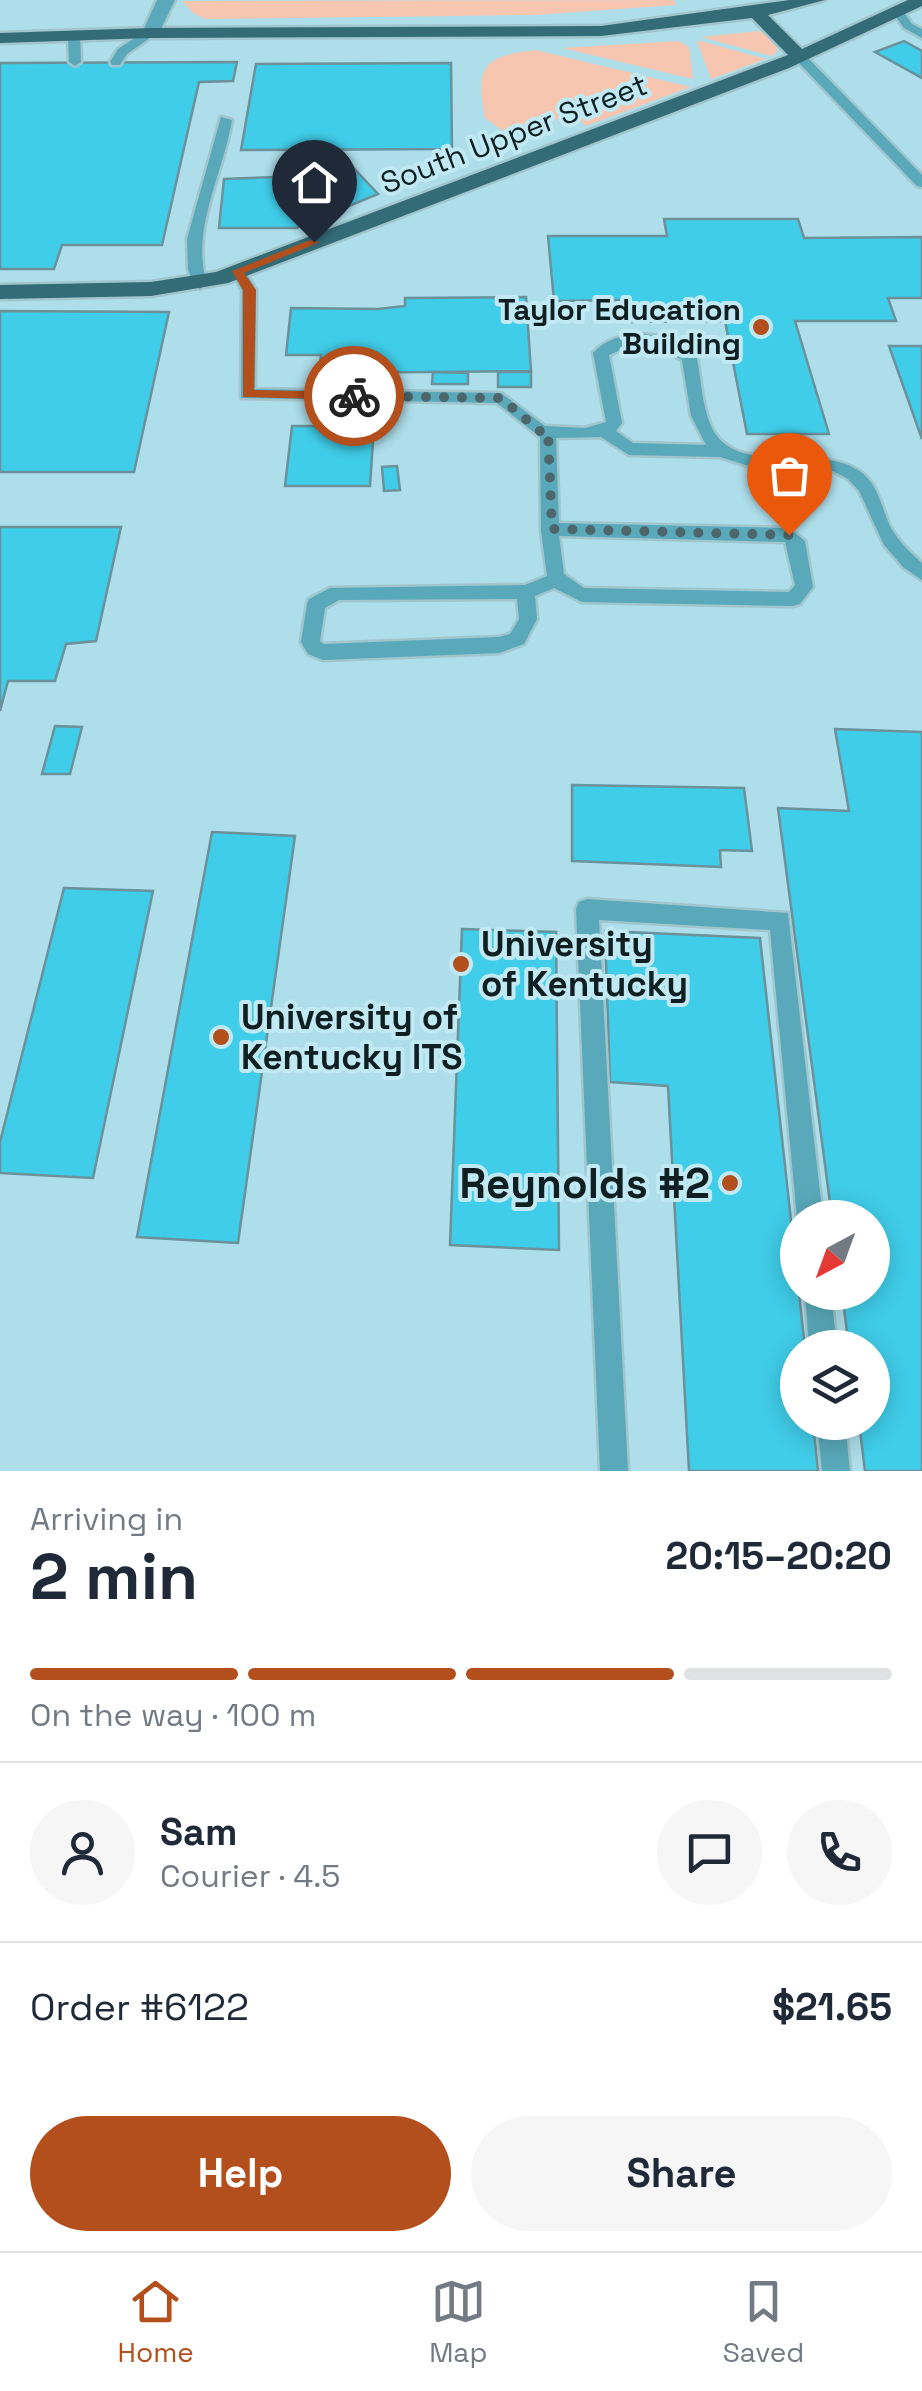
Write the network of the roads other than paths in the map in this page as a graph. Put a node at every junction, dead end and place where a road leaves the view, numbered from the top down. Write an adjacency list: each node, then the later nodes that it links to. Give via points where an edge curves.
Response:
1 (166, 0): 6 (street)
2 (816, 0): 4 (main road)
3 (920, 0): 5 (main road, South Upper Street)
4 (756, 12): 6 (main road, via 601,30); 10 (main road)
5 (899, 13): 7 (lane); 10 (main road, South Upper Street)
6 (152, 33): 8 (main road); 12 (lane)
7 (922, 34)
8 (74, 36): 9 (main road); 11 (lane)
9 (0, 38)
10 (800, 57): 14 (lane); 15 (main road, South Upper Street)
11 (75, 62)
12 (116, 62)
13 (226, 120): 16 (lane, via 195,234 191,264)
14 (922, 184)
15 (238, 271): 16 (main road, South Upper Street); 19 (lane, via 250,290 247,394 501,398)
16 (200, 284): 17 (main road, South Upper Street)
17 (0, 292)
18 (605, 430): 19 (lane); 20 (lane, via 629,449); 20 (lane, via 614,422 602,353 616,342 668,342 690,358 704,431)
19 (548, 432): 21 (lane)
20 (722, 451): 22 (lane, via 750,462 810,462 851,472 873,494 899,552)
21 (552, 529): 23 (lane); 23 (lane, via 789,535 796,541 804,587 793,598 582,595)
22 (922, 573)
23 (558, 580): 24 (lane)
24 (526, 592): 24 (lane, via 336,593 316,604 310,642 324,652 499,645 517,639 528,619)
25 (808, 1200): 27 (lane, via 780,920 587,909)
26 (833, 1440): 28 (lane)
27 (614, 1471)
28 (836, 1471)

